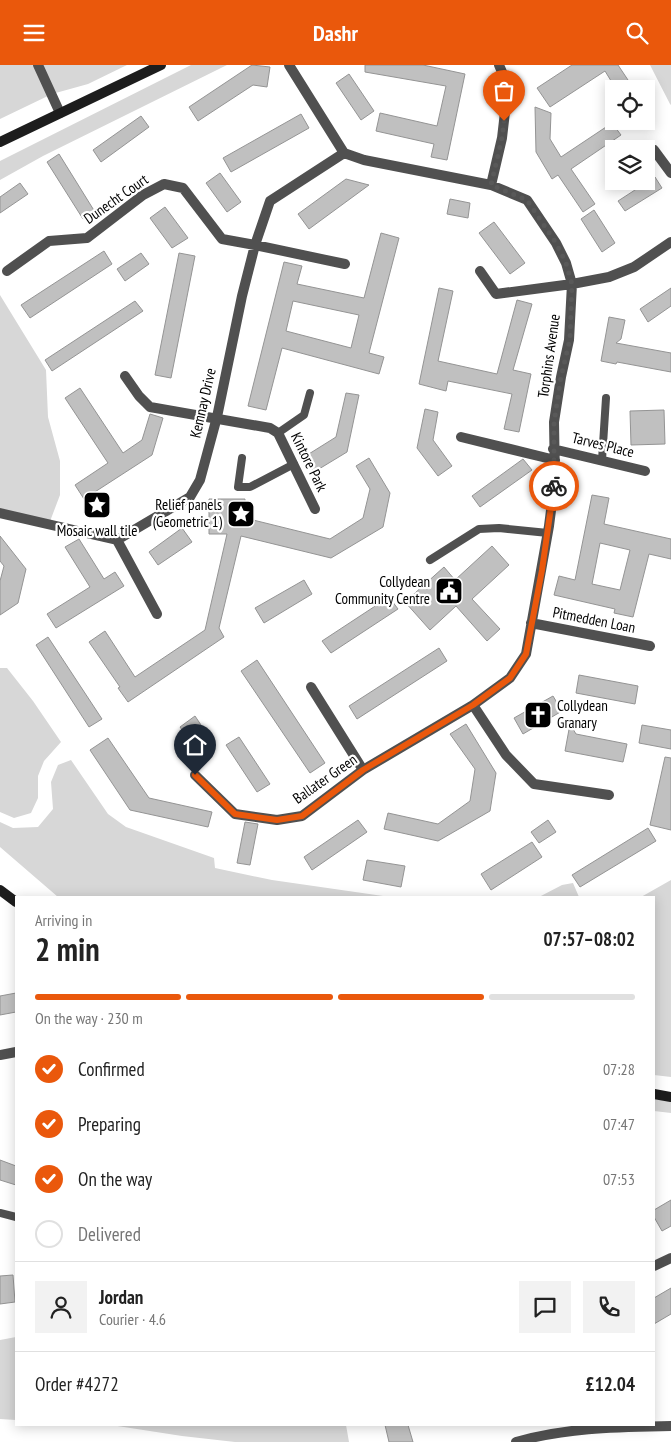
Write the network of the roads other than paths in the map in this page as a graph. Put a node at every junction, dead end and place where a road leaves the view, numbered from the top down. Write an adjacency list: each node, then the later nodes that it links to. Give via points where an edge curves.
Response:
1 (38, 65): 5 (street)
2 (161, 65): 5 (street)
3 (290, 65): 8 (street)
4 (499, 65): 10 (street, via 508,86 502,138)
5 (60, 113): 6 (street)
6 (0, 142)
7 (655, 150): 9 (street)
8 (344, 153): 10 (street, Torphins Avenue, via 364,160); 12 (street, Kemnay Drive, via 270,201)
9 (671, 173)
10 (491, 185): 16 (street, Torphins Avenue, via 527,200 556,243)
11 (671, 243): 16 (street, via 618,274)
12 (255, 245): 13 (street, Dunecht Court); 14 (street, Dunecht Court, via 222,239 183,188 164,184 143,195 87,238 49,241); 20 (street, Kemnay Drive)
13 (345, 264)
14 (7, 271)
15 (480, 271): 16 (street, via 496,294)
16 (572, 284): 23 (street, Torphins Avenue, via 570,339 558,394)
17 (125, 376): 20 (street, Kintore Park, via 150,407)
18 (310, 393): 21 (lane, via 304,415)
19 (606, 398): 26 (lane)
20 (216, 417): 21 (street, Kintore Park, via 270,428); 32 (street, Kemnay Drive, via 200,480 190,497)
21 (278, 433): 27 (street, Kintore Park)
22 (461, 437): 25 (street)
23 (553, 449): 25 (street, Torphins Avenue); 26 (street, Tarves Place)
24 (242, 458): 27 (lane, via 238,487 250,487)
25 (555, 460): 31 (street, Torphins Avenue)
26 (602, 460): 28 (street, Tarves Place)
27 (294, 464): 29 (street, Kintore Park)
28 (645, 471)
29 (315, 509)
30 (0, 513): 32 (street)
31 (548, 533): 33 (lane, via 479,529); 35 (street, Torphins Avenue)
32 (117, 540): 34 (street)
33 (430, 560)
34 (157, 614)
35 (531, 623): 36 (street, Pitmedden Loan); 38 (street, Torphins Avenue, via 526,654 510,678)
36 (650, 646)
37 (311, 687): 39 (street)
38 (473, 705): 39 (street, Ballater Green); 41 (street, via 506,755 534,784)
39 (363, 770): 40 (street, Ballater Green, via 302,816 277,820 235,814)
40 (195, 775)
41 (609, 795)
42 (0, 890): 43 (street)
43 (15, 901)
44 (15, 1052): 45 (street)
45 (0, 1055)
46 (655, 1094): 47 (street)
47 (671, 1097)
48 (0, 1213): 49 (lane)
49 (13, 1216)
50 (671, 1258): 51 (street)
51 (655, 1261)
52 (671, 1426): 53 (street, via 592,1427)
53 (516, 1442)

